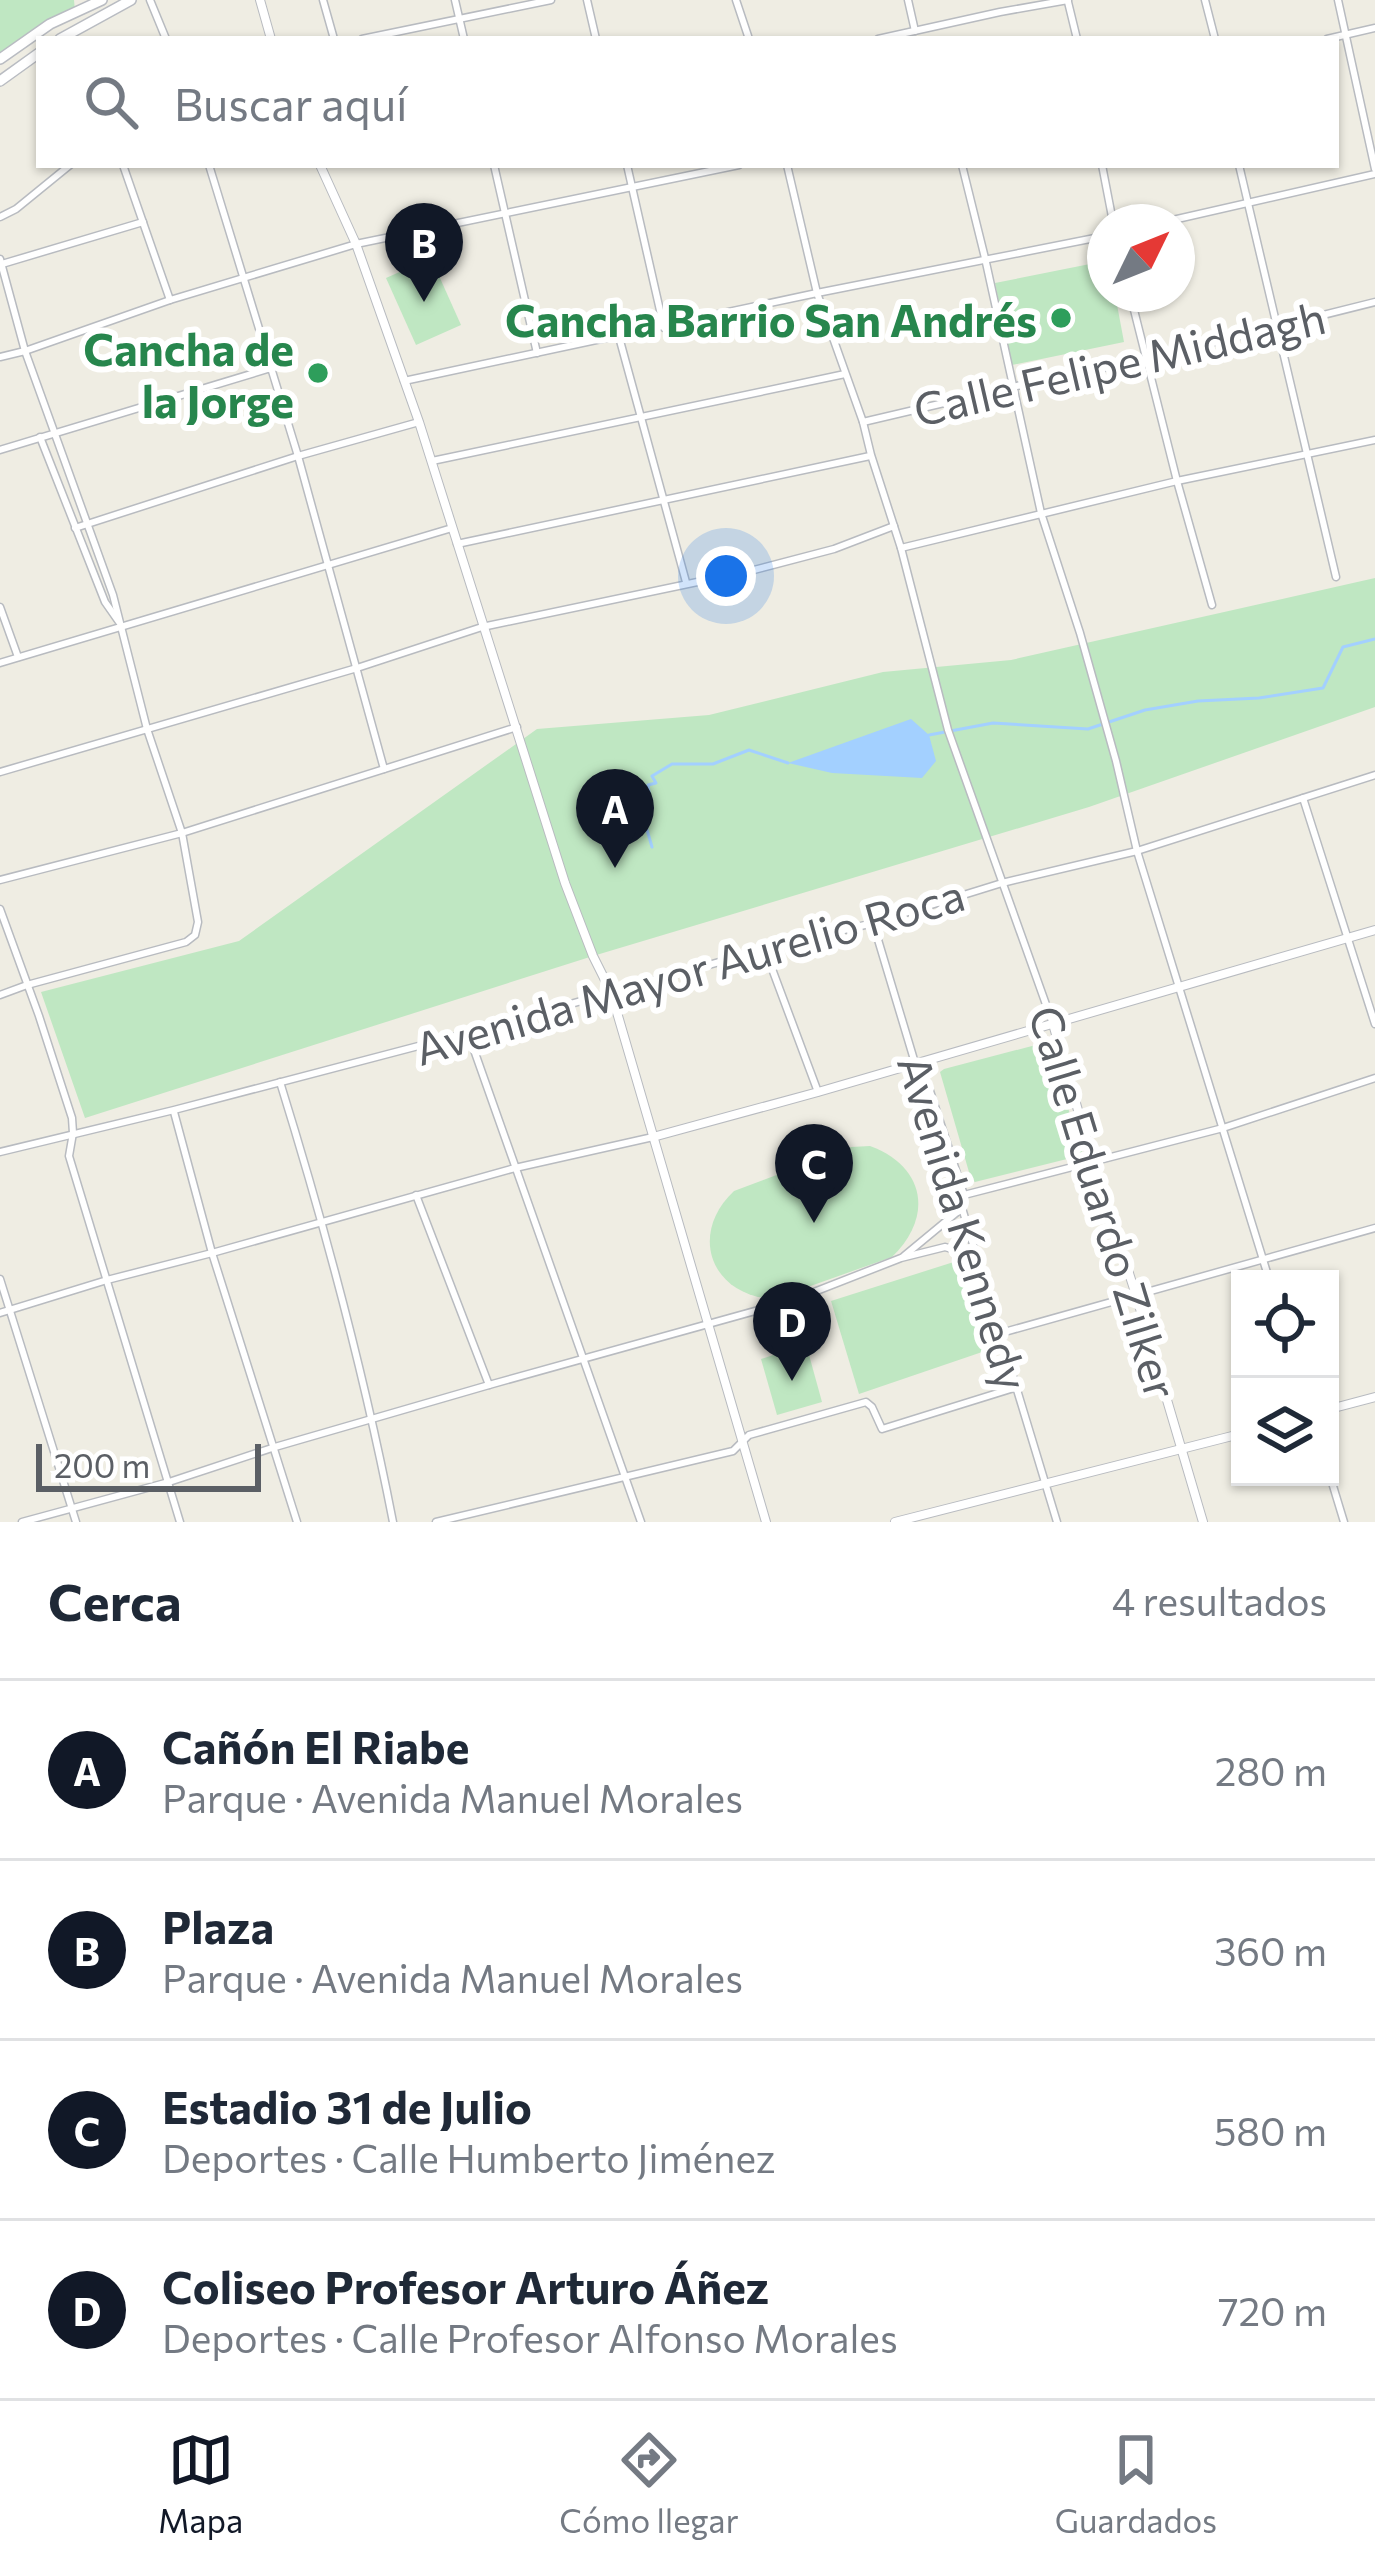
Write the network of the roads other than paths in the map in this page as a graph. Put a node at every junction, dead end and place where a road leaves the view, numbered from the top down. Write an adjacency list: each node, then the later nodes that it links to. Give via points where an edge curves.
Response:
1 (75, 0): 15 (street)
2 (102, 0): 15 (main road)
3 (131, 0): 21 (main road)
4 (150, 0): 22 (street)
5 (260, 0): 23 (street)
6 (323, 0): 24 (street)
7 (455, 0): 16 (street)
8 (550, 0): 16 (street)
9 (587, 0): 27 (street)
10 (736, 0): 28 (street)
11 (908, 0): 19 (street)
12 (1068, 0): 17 (street); 31 (street)
13 (1205, 0): 32 (street)
14 (1338, 0): 20 (street)
15 (77, 13): 35 (main road)
16 (459, 20): 25 (street); 26 (street)
17 (929, 28): 19 (street); 30 (street)
18 (1375, 28): 20 (street)
19 (915, 31): 29 (street)
20 (1344, 35): 33 (street); 48 (street)
21 (67, 36)
22 (165, 36)
23 (270, 36)
24 (333, 36)
25 (377, 36)
26 (463, 36)
27 (595, 36)
28 (747, 36)
29 (892, 36)
30 (931, 36)
31 (1076, 36)
32 (1214, 36)
33 (1339, 36)
34 (36, 55): 36 (main road)
35 (0, 58)
36 (0, 81)
37 (66, 168): 54 (street)
38 (124, 168): 55 (street)
39 (210, 168): 60 (street)
40 (321, 168): 57 (street)
41 (495, 168): 52 (street)
42 (628, 168): 49 (street)
43 (724, 168): 49 (street)
44 (788, 168): 61 (street, Calle Eduardo Zilker)
45 (963, 168): 58 (street)
46 (1103, 168): 51 (street)
47 (1240, 168): 50 (street)
48 (1375, 171): 50 (street)
49 (633, 186): 52 (street); 66 (street)
50 (1246, 202): 53 (street); 65 (street)
51 (1110, 204)
52 (506, 214): 57 (street); 69 (street)
53 (1195, 214)
54 (0, 217)
55 (143, 222): 59 (street); 62 (street)
56 (1087, 239): 58 (street)
57 (356, 244): 60 (street); 74 (street)
58 (986, 258): 61 (street); 75 (street)
59 (1, 261): 68 (street)
60 (244, 279): 62 (street); 72 (street)
61 (817, 293): 66 (street); 73 (street, Calle Eduardo Zilker)
62 (170, 300): 68 (street)
63 (1375, 302): 65 (street, Calle Felipe Middagh)
64 (1135, 312): 71 (street)
65 (1277, 327): 71 (street, Calle Felipe Middagh); 84 (street)
66 (664, 328): 67 (street)
67 (619, 337): 69 (street); 76 (street)
68 (25, 351): 70 (street); 79 (street)
69 (537, 352): 74 (street)
70 (0, 357)
71 (1147, 359): 75 (street, Calle Felipe Middagh); 87 (street)
72 (271, 368): 79 (street); 85 (street)
73 (845, 374): 76 (street); 78 (street, Calle Eduardo Zilker)
74 (404, 381): 77 (street)
75 (1012, 387): 78 (street, Calle Felipe Middagh); 89 (street)
76 (642, 418): 86 (street); 88 (street)
77 (419, 422): 85 (street); 86 (street)
78 (863, 422): 83 (street, Calle Eduardo Zilker)
79 (55, 432): 80 (street); 90 (street)
80 (40, 437): 82 (street); 92 (street)
81 (1375, 440): 84 (street)
82 (0, 450)
83 (871, 455): 88 (street); 91 (street, Calle Eduardo Zilker)
84 (1306, 455): 87 (street); 97 (street)
85 (298, 456): 90 (street); 96 (street)
86 (431, 461): 93 (street)
87 (1177, 481): 89 (street); 99 (street)
88 (664, 500): 94 (street); 98 (street)
89 (1041, 513): 95 (street); 113 (street)
90 (88, 522): 92 (street); 101 (street)
91 (894, 526): 95 (street, Calle Eduardo Zilker); 98 (street, via 834,549)
92 (75, 528): 101 (street)
93 (452, 528): 94 (street); 96 (street)
94 (457, 544): 102 (street)
95 (901, 548): 115 (street, Calle Eduardo Zilker, via 948,730)
96 (328, 566): 101 (street); 105 (street)
97 (1336, 577)
98 (686, 582): 102 (street)
99 (1212, 605)
100 (0, 607): 103 (street)
101 (121, 625): 103 (street); 107 (street)
102 (482, 627): 105 (street); 106 (street)
103 (18, 657): 104 (street)
104 (0, 663)
105 (357, 668): 107 (street); 108 (street)
106 (517, 727): 108 (street); 123 (street, via 565,883)
107 (147, 729): 109 (street); 112 (street)
108 (384, 769): 112 (street)
109 (0, 772)
110 (1375, 775): 111 (street, Avenida Mayor Aurelio Roca)
111 (1303, 798): 113 (street, Avenida Mayor Aurelio Roca); 119 (street)
112 (182, 833): 114 (street); 121 (street, via 195,935)
113 (1137, 851): 115 (street, Avenida Mayor Aurelio Roca); 122 (street)
114 (0, 880)
115 (1002, 883): 117 (street, Avenida Mayor Aurelio Roca); 125 (street, Calle Eduardo Zilker)
116 (0, 909): 121 (street)
117 (873, 923): 120 (street, Avenida Mayor Aurelio Roca); 128 (street, Avenida Kennedy)
118 (1375, 930): 119 (street)
119 (1347, 937): 122 (street); 126 (street)
120 (765, 950): 123 (street, Avenida Mayor Aurelio Roca); 131 (street)
121 (27, 985): 124 (street); 134 (street)
122 (1179, 986): 125 (street); 133 (street)
123 (610, 992): 127 (street, Avenida Mayor Aurelio Roca); 135 (street)
124 (0, 995)
125 (1053, 1024): 128 (street); 137 (street, Calle Eduardo Zilker)
126 (1375, 1024)
127 (467, 1033): 130 (street, Avenida Mayor Aurelio Roca); 138 (street)
128 (915, 1063): 131 (street); 140 (street, Avenida Kennedy)
129 (1375, 1078): 133 (street)
130 (280, 1082): 132 (street, Avenida Mayor Aurelio Roca); 142 (street)
131 (818, 1093): 135 (street)
132 (174, 1110): 134 (street, Avenida Mayor Aurelio Roca); 144 (street)
133 (1222, 1128): 137 (street); 146 (street)
134 (73, 1133): 136 (street, Avenida Mayor Aurelio Roca); 150 (street, via 69,1156)
135 (653, 1138): 138 (street); 154 (street)
136 (0, 1152)
137 (1093, 1162): 140 (street); 151 (street, Calle Eduardo Zilker)
138 (515, 1168): 139 (street); 156 (street)
139 (416, 1195): 142 (street); 157 (street)
140 (964, 1196): 141 (street, Avenida Kennedy)
141 (962, 1208): 145 (street); 148 (street, Avenida Kennedy)
142 (323, 1220): 144 (street); 161 (street)
143 (1375, 1228): 146 (street)
144 (212, 1253): 150 (street); 164 (street)
145 (901, 1258): 148 (street, via 945,1247); 154 (street)
146 (1263, 1259): 147 (street); 151 (street)
147 (1266, 1270)
148 (982, 1272): 155 (street, Avenida Kennedy)
149 (0, 1279): 152 (street)
150 (106, 1280): 152 (street); 167 (street)
151 (1136, 1294): 155 (street); 165 (street, Calle Eduardo Zilker)
152 (12, 1310): 153 (street); 170 (street)
153 (0, 1312)
154 (709, 1325): 156 (street); 163 (street)
155 (1000, 1333): 158 (street, Avenida Kennedy)
156 (582, 1359): 157 (street); 166 (street)
157 (489, 1385): 161 (street)
158 (1017, 1387): 163 (street, via 882,1429 866,1402); 168 (street, Avenida Kennedy)
159 (1375, 1397): 160 (street)
160 (1339, 1407)
161 (373, 1420): 164 (street); 175 (street)
162 (1231, 1436): 165 (street)
163 (742, 1442): 166 (street, via 733,1451); 178 (street)
164 (275, 1447): 167 (street); 174 (street)
165 (1180, 1450): 168 (street); 181 (street, Calle Eduardo Zilker)
166 (625, 1475): 176 (street); 177 (street)
167 (169, 1482): 170 (street); 173 (street)
168 (1045, 1483): 179 (street); 180 (street, Avenida Kennedy)
169 (1333, 1486): 182 (street)
170 (72, 1507): 171 (street); 172 (street)
171 (22, 1522)
172 (76, 1522)
173 (180, 1522)
174 (297, 1522)
175 (393, 1522)
176 (436, 1522)
177 (640, 1522)
178 (766, 1522)
179 (896, 1522)
180 (1057, 1522)
181 (1202, 1522)
182 (1344, 1522)

